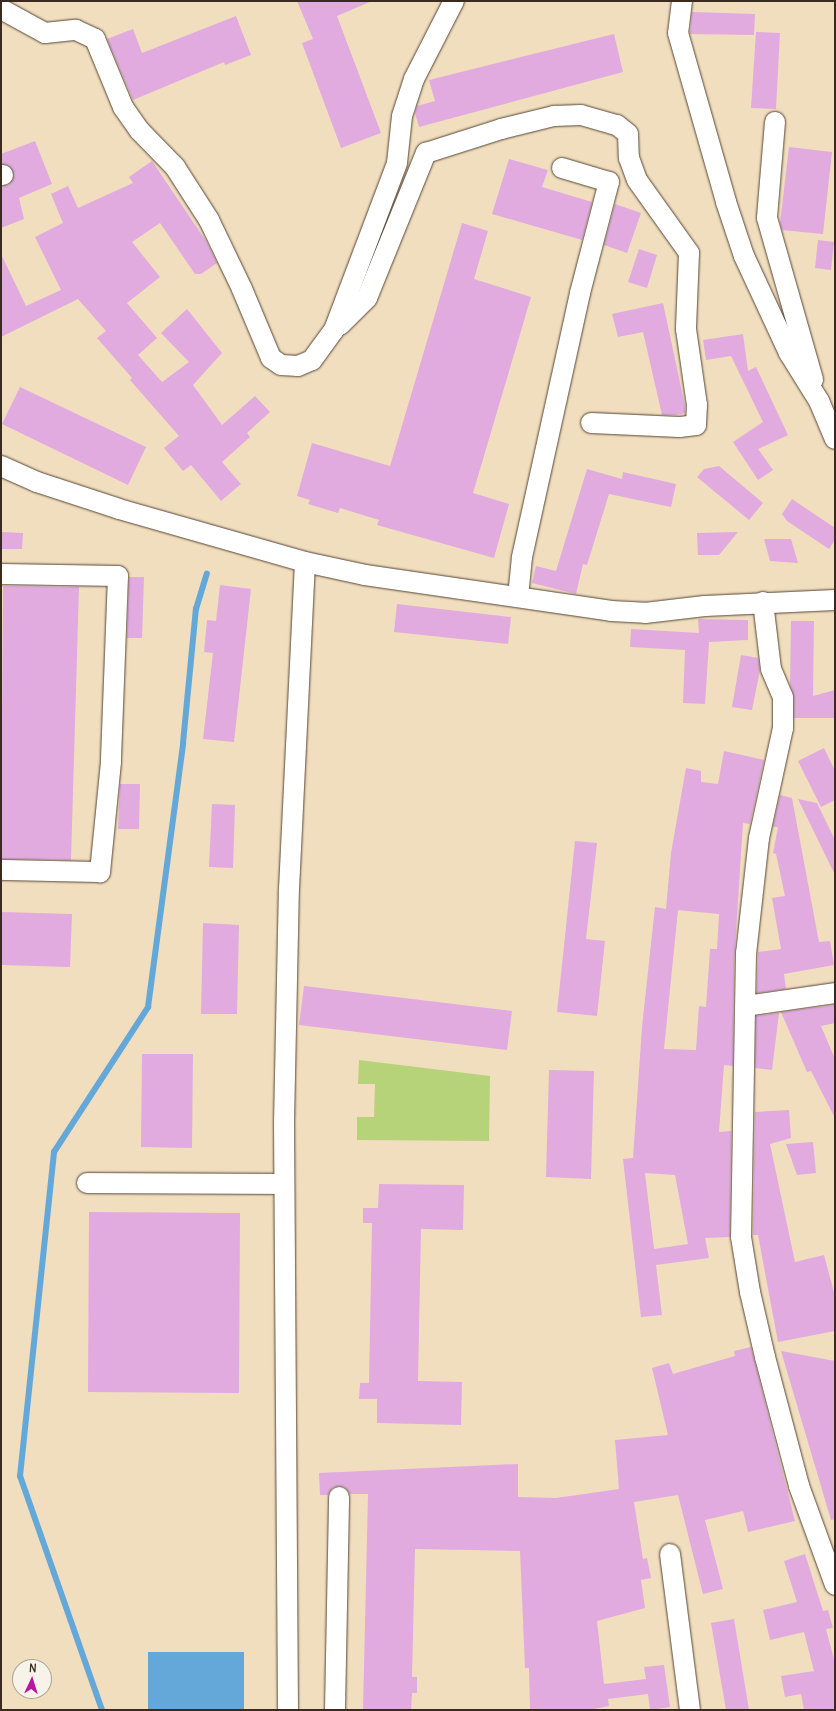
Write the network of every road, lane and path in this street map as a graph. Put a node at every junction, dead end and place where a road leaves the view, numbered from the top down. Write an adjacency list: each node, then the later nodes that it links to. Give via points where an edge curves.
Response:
1 (454, 1): 6 (street, via 414,79 402,116 397,162)
2 (682, 1): 7 (street, via 678,33 721,187 744,256 789,353)
3 (1, 9): 6 (street, via 45,32 76,30 95,39 123,107 139,130 175,167 209,220 271,358 281,365 298,366 312,360)
4 (776, 122): 7 (street, via 767,218)
5 (562, 168): 13 (street, via 609,182 574,316 522,558)
6 (334, 330): 8 (street, via 367,298 426,153 501,129 554,116 581,115 617,125 628,134 629,158 637,180 689,253 686,329 697,405 696,425 679,427)
7 (819, 401): 9 (street)
8 (591, 423)
9 (835, 439)
10 (1, 466): 11 (street, via 37,482 118,509)
11 (305, 562): 13 (street, via 364,576); 20 (street, via 289,889)
12 (1, 574): 16 (street, via 118,576 112,762 100,872)
13 (518, 596): 15 (street, via 612,611 645,613)
14 (835, 600): 15 (street)
15 (763, 602): 18 (street, via 770,669 783,697 783,728 759,838 746,953)
16 (1, 870)
17 (835, 993): 18 (street)
18 (746, 1006): 23 (street, via 741,1238 753,1306 799,1486)
19 (87, 1183): 20 (street)
20 (284, 1184): 24 (street)
21 (339, 1497): 25 (street)
22 (670, 1554): 26 (street)
23 (835, 1585)
24 (288, 1710)
25 (335, 1710)
26 (690, 1710)

